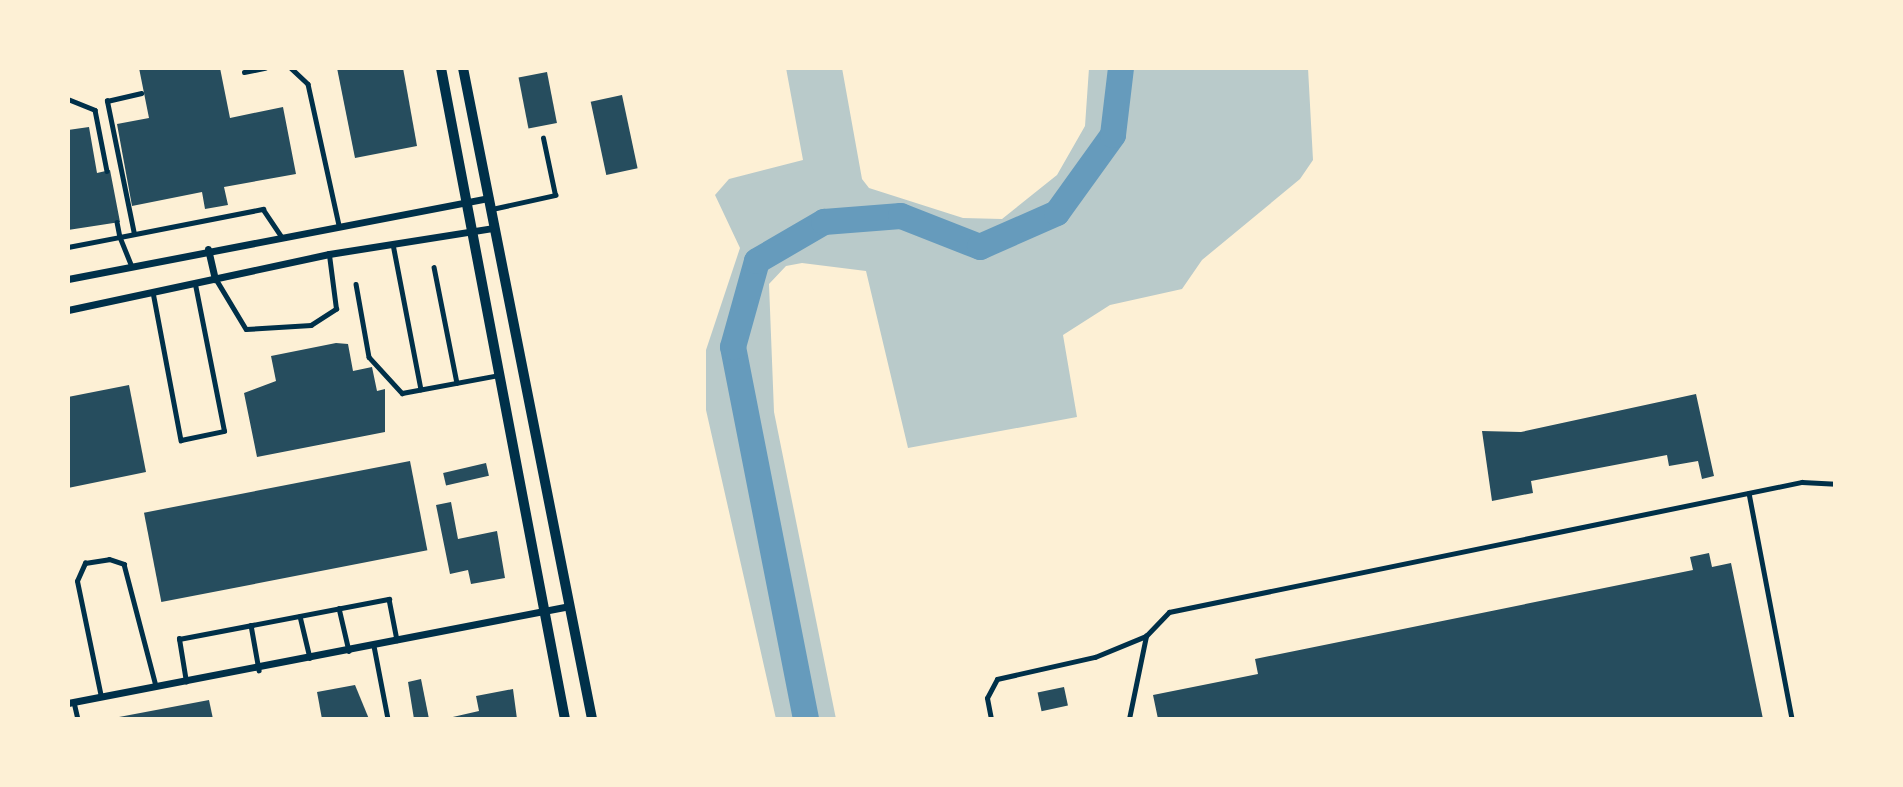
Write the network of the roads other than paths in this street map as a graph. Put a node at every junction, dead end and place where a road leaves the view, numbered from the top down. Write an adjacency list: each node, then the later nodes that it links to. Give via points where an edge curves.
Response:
1 (265, 68): 5 (lane)
2 (291, 68): 13 (lane, via 308,84)
3 (441, 68): 10 (street)
4 (463, 68): 11 (street)
5 (244, 72)
6 (141, 93): 16 (lane, via 107,102)
7 (68, 99): 9 (lane, via 95,110)
8 (543, 138): 11 (lane, via 555,195)
9 (107, 171)
10 (467, 202): 11 (street); 13 (street); 15 (street)
11 (490, 204): 14 (street)
12 (117, 222): 18 (lane)
13 (339, 225): 17 (street)
14 (495, 228): 15 (street); 36 (street)
15 (472, 233): 19 (street); 31 (street)
16 (134, 234): 17 (lane, via 264,209); 18 (lane)
17 (281, 236): 21 (street)
18 (120, 237): 20 (lane); 24 (lane)
19 (393, 244): 22 (street); 33 (lane)
20 (68, 247)
21 (208, 249): 24 (street); 26 (street)
22 (329, 254): 26 (street); 26 (lane, via 336,309 311,325 246,329)
23 (434, 267): 32 (lane)
24 (132, 268): 25 (street)
25 (68, 279)
26 (215, 279): 27 (street)
27 (195, 284): 29 (street); 29 (lane, via 224,431 181,440)
28 (356, 284): 33 (lane, via 369,357 402,393)
29 (153, 292): 30 (street)
30 (68, 310)
31 (500, 375): 32 (lane); 38 (street)
32 (457, 383): 33 (lane)
33 (421, 389)
34 (1835, 484): 35 (lane, via 1802,482)
35 (1749, 493): 41 (lane, via 1169,612); 57 (lane)
36 (570, 606): 38 (street); 54 (street)
37 (340, 608): 39 (lane); 42 (lane, via 389,598); 44 (lane)
38 (545, 611): 42 (street); 53 (street)
39 (300, 616): 40 (lane); 45 (lane)
40 (251, 625): 46 (lane); 47 (lane, via 179,639)
41 (1146, 636): 55 (lane, via 1095,657 997,679 987,698); 56 (lane)
42 (398, 642): 43 (street)
43 (374, 646): 44 (street); 52 (lane)
44 (349, 652): 45 (street)
45 (311, 659): 46 (street)
46 (259, 670): 47 (street)
47 (186, 682): 48 (street)
48 (156, 688): 49 (street); 49 (lane, via 124,564 109,559 85,564 78,581)
49 (101, 698): 50 (street)
50 (71, 703): 51 (lane)
51 (78, 719)
52 (388, 719)
53 (565, 719)
54 (592, 719)
55 (991, 719)
56 (1129, 719)
57 (1792, 719)

